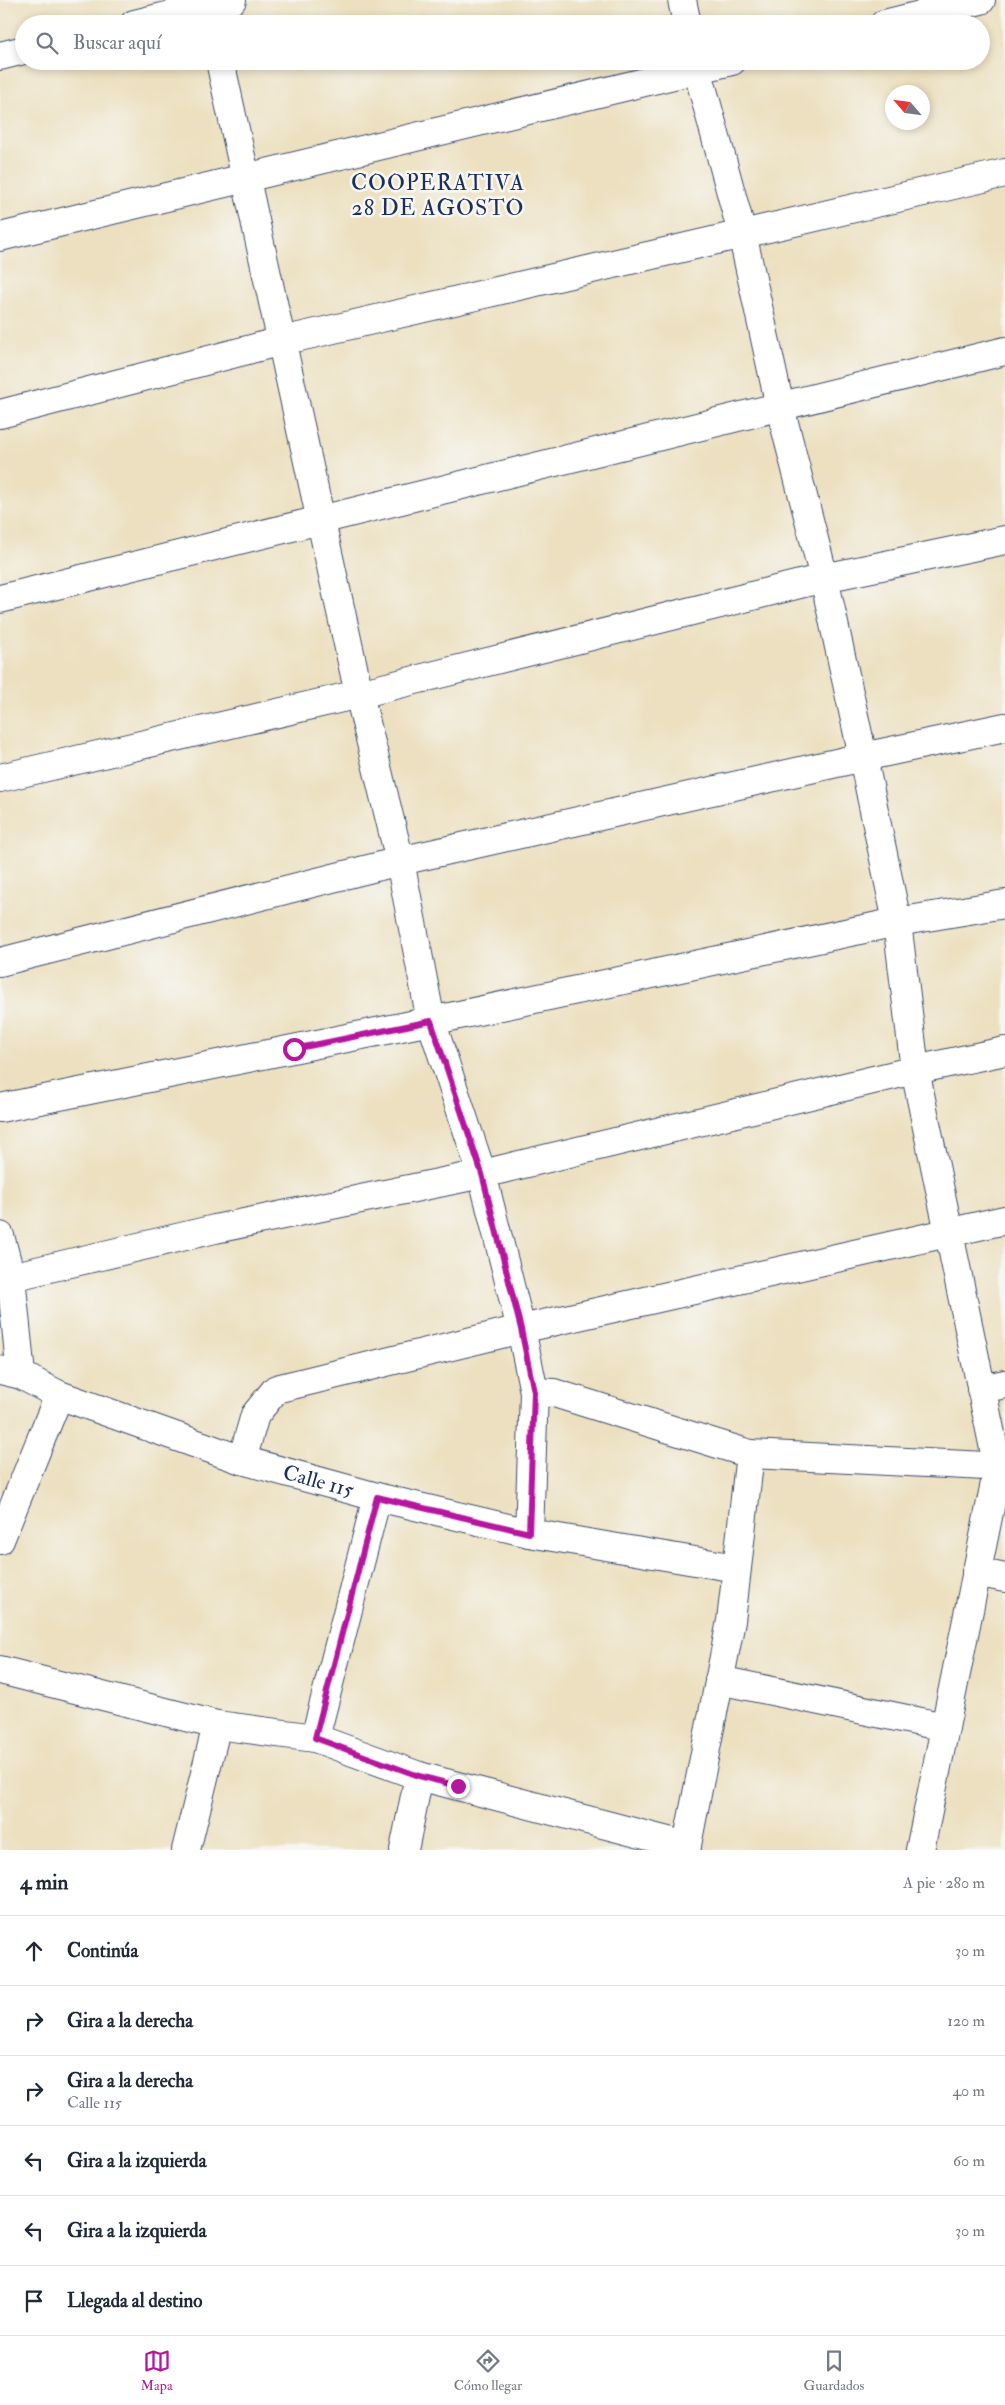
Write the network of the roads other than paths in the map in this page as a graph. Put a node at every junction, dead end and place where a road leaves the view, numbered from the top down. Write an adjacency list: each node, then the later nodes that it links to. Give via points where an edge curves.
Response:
1 (682, 0): 5 (street)
2 (981, 0): 6 (street)
3 (214, 7): 4 (street)
4 (176, 15)
5 (685, 15)
6 (920, 15)
7 (15, 52): 8 (street)
8 (0, 56)
9 (222, 70): 13 (street)
10 (680, 70): 13 (street)
11 (697, 70): 14 (street)
12 (1005, 174): 14 (street)
13 (246, 178): 15 (street); 16 (street)
14 (742, 233): 16 (street); 18 (street)
15 (0, 237)
16 (282, 341): 19 (street); 20 (street)
17 (1005, 351): 18 (street)
18 (780, 407): 20 (street); 22 (street)
19 (0, 414)
20 (321, 520): 23 (street); 24 (street)
21 (1005, 540): 22 (street)
22 (824, 578): 24 (street); 26 (street)
23 (0, 599)
24 (359, 694): 27 (street); 28 (street)
25 (1005, 727): 26 (street)
26 (863, 757): 28 (street); 30 (street)
27 (0, 778)
28 (400, 861): 31 (street); 32 (street)
29 (1005, 904): 30 (street)
30 (897, 922): 32 (street); 34 (street)
31 (0, 962)
32 (431, 1021): 35 (street); 36 (street)
33 (1005, 1050): 34 (street)
34 (914, 1070): 36 (street); 38 (street)
35 (0, 1108)
36 (482, 1174): 40 (street, via 215,1229); 41 (street)
37 (1005, 1220): 38 (street)
38 (949, 1235): 41 (street); 43 (street)
39 (0, 1236): 40 (street)
40 (11, 1277): 42 (street)
41 (521, 1329): 44 (street); 47 (street, via 276,1389 255,1415)
42 (11, 1372): 45 (street, Calle 115)
43 (993, 1386): 48 (street)
44 (534, 1392): 46 (street, via 554,1393); 50 (street)
45 (59, 1395): 47 (street, Calle 115); 51 (street)
46 (750, 1454): 48 (street); 52 (street)
47 (242, 1460): 49 (street, Calle 115)
48 (1001, 1468): 53 (street)
49 (377, 1497): 50 (street, Calle 115); 59 (street)
50 (529, 1533): 52 (street, Calle 115)
51 (0, 1540)
52 (736, 1568): 56 (street, via 731,1621)
53 (976, 1572): 54 (street); 58 (street)
54 (1005, 1578)
55 (0, 1670): 57 (street)
56 (719, 1680): 58 (street); 61 (street)
57 (217, 1725): 59 (street); 62 (street)
58 (945, 1727): 64 (street)
59 (315, 1738): 60 (street)
60 (419, 1776): 61 (street); 63 (street)
61 (687, 1848)
62 (186, 1850)
63 (404, 1850)
64 (920, 1850)

